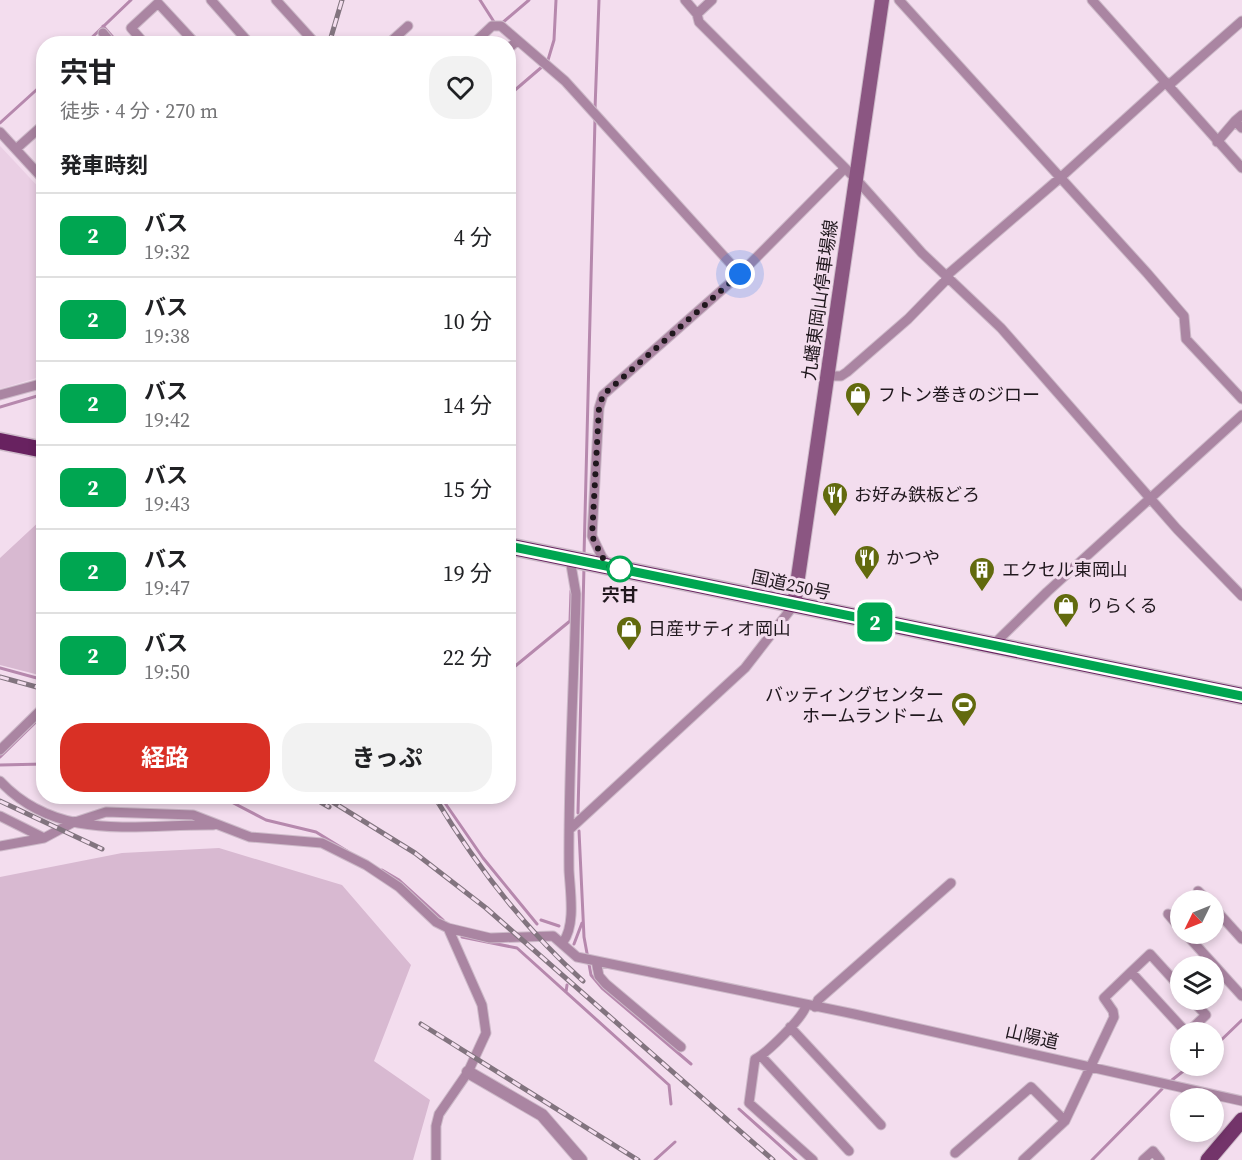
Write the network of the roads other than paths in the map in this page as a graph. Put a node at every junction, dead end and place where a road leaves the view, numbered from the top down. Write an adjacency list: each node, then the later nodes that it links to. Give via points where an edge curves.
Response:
1 (211, 0): 15 (street)
2 (276, 0): 16 (street)
3 (685, 0): 8 (street)
4 (712, 0): 8 (street)
5 (882, 0): 31 (main road, 九蟠東岡山停車場線)
6 (899, 0): 30 (street)
7 (1092, 0): 21 (street)
8 (697, 14): 27 (street, via 699,22)
9 (1242, 21): 21 (street)
10 (408, 26): 17 (street)
11 (103, 33): 12 (street)
12 (105, 36)
13 (138, 36): 14 (street, via 131,28 158,3)
14 (189, 36)
15 (243, 36)
16 (308, 36)
17 (397, 36)
18 (484, 36): 19 (street, via 498,26)
19 (512, 36)
20 (518, 40): 32 (street, via 565,81)
21 (1168, 84): 25 (street); 30 (street)
22 (1240, 121): 25 (street)
23 (36, 131): 26 (street)
24 (0, 132): 26 (street)
25 (1217, 142): 28 (street)
26 (16, 149): 29 (street)
27 (844, 168): 31 (street); 32 (street)
28 (1242, 168)
29 (36, 171)
30 (1060, 178): 33 (street); 37 (street, via 1184,316 1186,339)
31 (856, 179): 33 (street); 34 (main road, 九蟠東岡山停車場線)
32 (740, 274): 44 (street, via 603,395 592,536)
33 (947, 277): 34 (street, via 908,319 847,372); 41 (street, via 1001,328)
34 (828, 376): 46 (main road, 九蟠東岡山停車場線)
35 (36, 385): 36 (street)
36 (0, 395)
37 (1242, 399)
38 (1242, 415): 41 (street)
39 (0, 441): 40 (highway)
40 (36, 448)
41 (1151, 498): 45 (street); 47 (street)
42 (516, 548): 43 (highway, 国道250号)
43 (578, 561): 44 (highway, 国道250号); 55 (street)
44 (610, 567): 46 (highway, 国道250号)
45 (1242, 596)
46 (794, 605): 47 (highway, 国道250号); 55 (street, via 745,668)
47 (993, 645): 48 (highway, 国道250号)
48 (1242, 696)
49 (36, 716): 50 (street)
50 (0, 750)
51 (0, 781): 53 (street, via 23,801)
52 (0, 816): 56 (street)
53 (72, 823): 54 (street, via 104,828); 54 (street, via 106,812 193,815); 56 (street)
54 (219, 825): 62 (street, via 250,837 322,843 399,887 436,922)
55 (569, 830): 64 (street, via 570,919)
56 (44, 838): 57 (street)
57 (0, 846)
58 (951, 883): 70 (street)
59 (1168, 914): 60 (street)
60 (1170, 916)
61 (1224, 919): 63 (street)
62 (448, 928): 64 (street, via 490,938 553,936); 78 (street, via 485,1017 486,1033)
63 (1242, 939)
64 (563, 942): 66 (street, 山陽道, via 577,957)
65 (1195, 944): 69 (street)
66 (595, 961): 70 (street, 山陽道); 75 (street, via 606,984)
67 (1131, 972): 68 (street, via 1150,954); 72 (street); 77 (street, via 1104,998 1114,1017)
68 (1170, 976)
69 (1242, 996)
70 (811, 1006): 74 (street); 77 (street, 山陽道)
71 (1201, 1010): 73 (street, via 1206,1015)
72 (1178, 1022)
73 (1198, 1022)
74 (790, 1027): 76 (street); 82 (street)
75 (681, 1047)
76 (761, 1056): 83 (street); 88 (street, via 754,1059 749,1103)
77 (1091, 1067): 79 (street, 山陽道); 80 (street)
78 (468, 1072): 86 (street, via 439,1114); 87 (street, via 542,1115)
79 (1242, 1101)
80 (1067, 1118): 84 (street, via 1031,1087); 85 (street)
81 (1242, 1120): 91 (main road)
82 (881, 1125)
83 (849, 1151)
84 (955, 1153)
85 (1026, 1159)
86 (436, 1160)
87 (581, 1160)
88 (813, 1160)
89 (1143, 1160): 90 (street, via 1153,1151)
90 (1160, 1160)
91 (1208, 1160)

